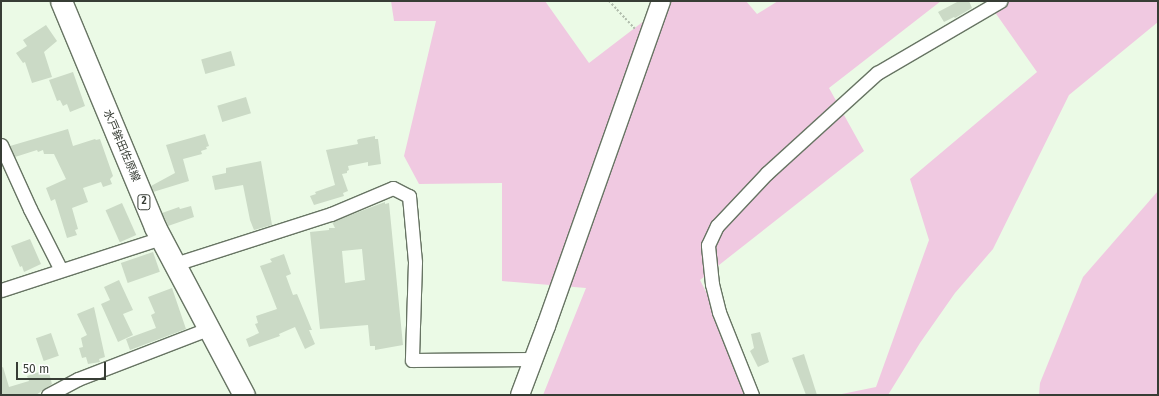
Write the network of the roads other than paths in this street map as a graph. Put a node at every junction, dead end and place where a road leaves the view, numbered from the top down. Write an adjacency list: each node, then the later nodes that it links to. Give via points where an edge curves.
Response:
1 (61, 1): 5 (main road, 水戸鉾田佐原線 / 2)
2 (661, 1): 10 (street)
3 (1000, 1): 14 (street, via 877,73 767,173 716,226 708,245 712,284 719,312)
4 (1, 145): 7 (street)
5 (161, 238): 6 (main road, 水戸鉾田佐原線 / 2); 7 (street)
6 (175, 264): 9 (main road, 水戸鉾田佐原線 / 2); 10 (street, via 331,214 393,188 409,196 415,262 412,360)
7 (61, 270): 8 (street)
8 (1, 290)
9 (210, 328): 11 (street, via 78,379); 12 (main road, 水戸鉾田佐原線 / 2)
10 (534, 359): 13 (street)
11 (48, 395)
12 (244, 395)
13 (520, 395)
14 (752, 395)

